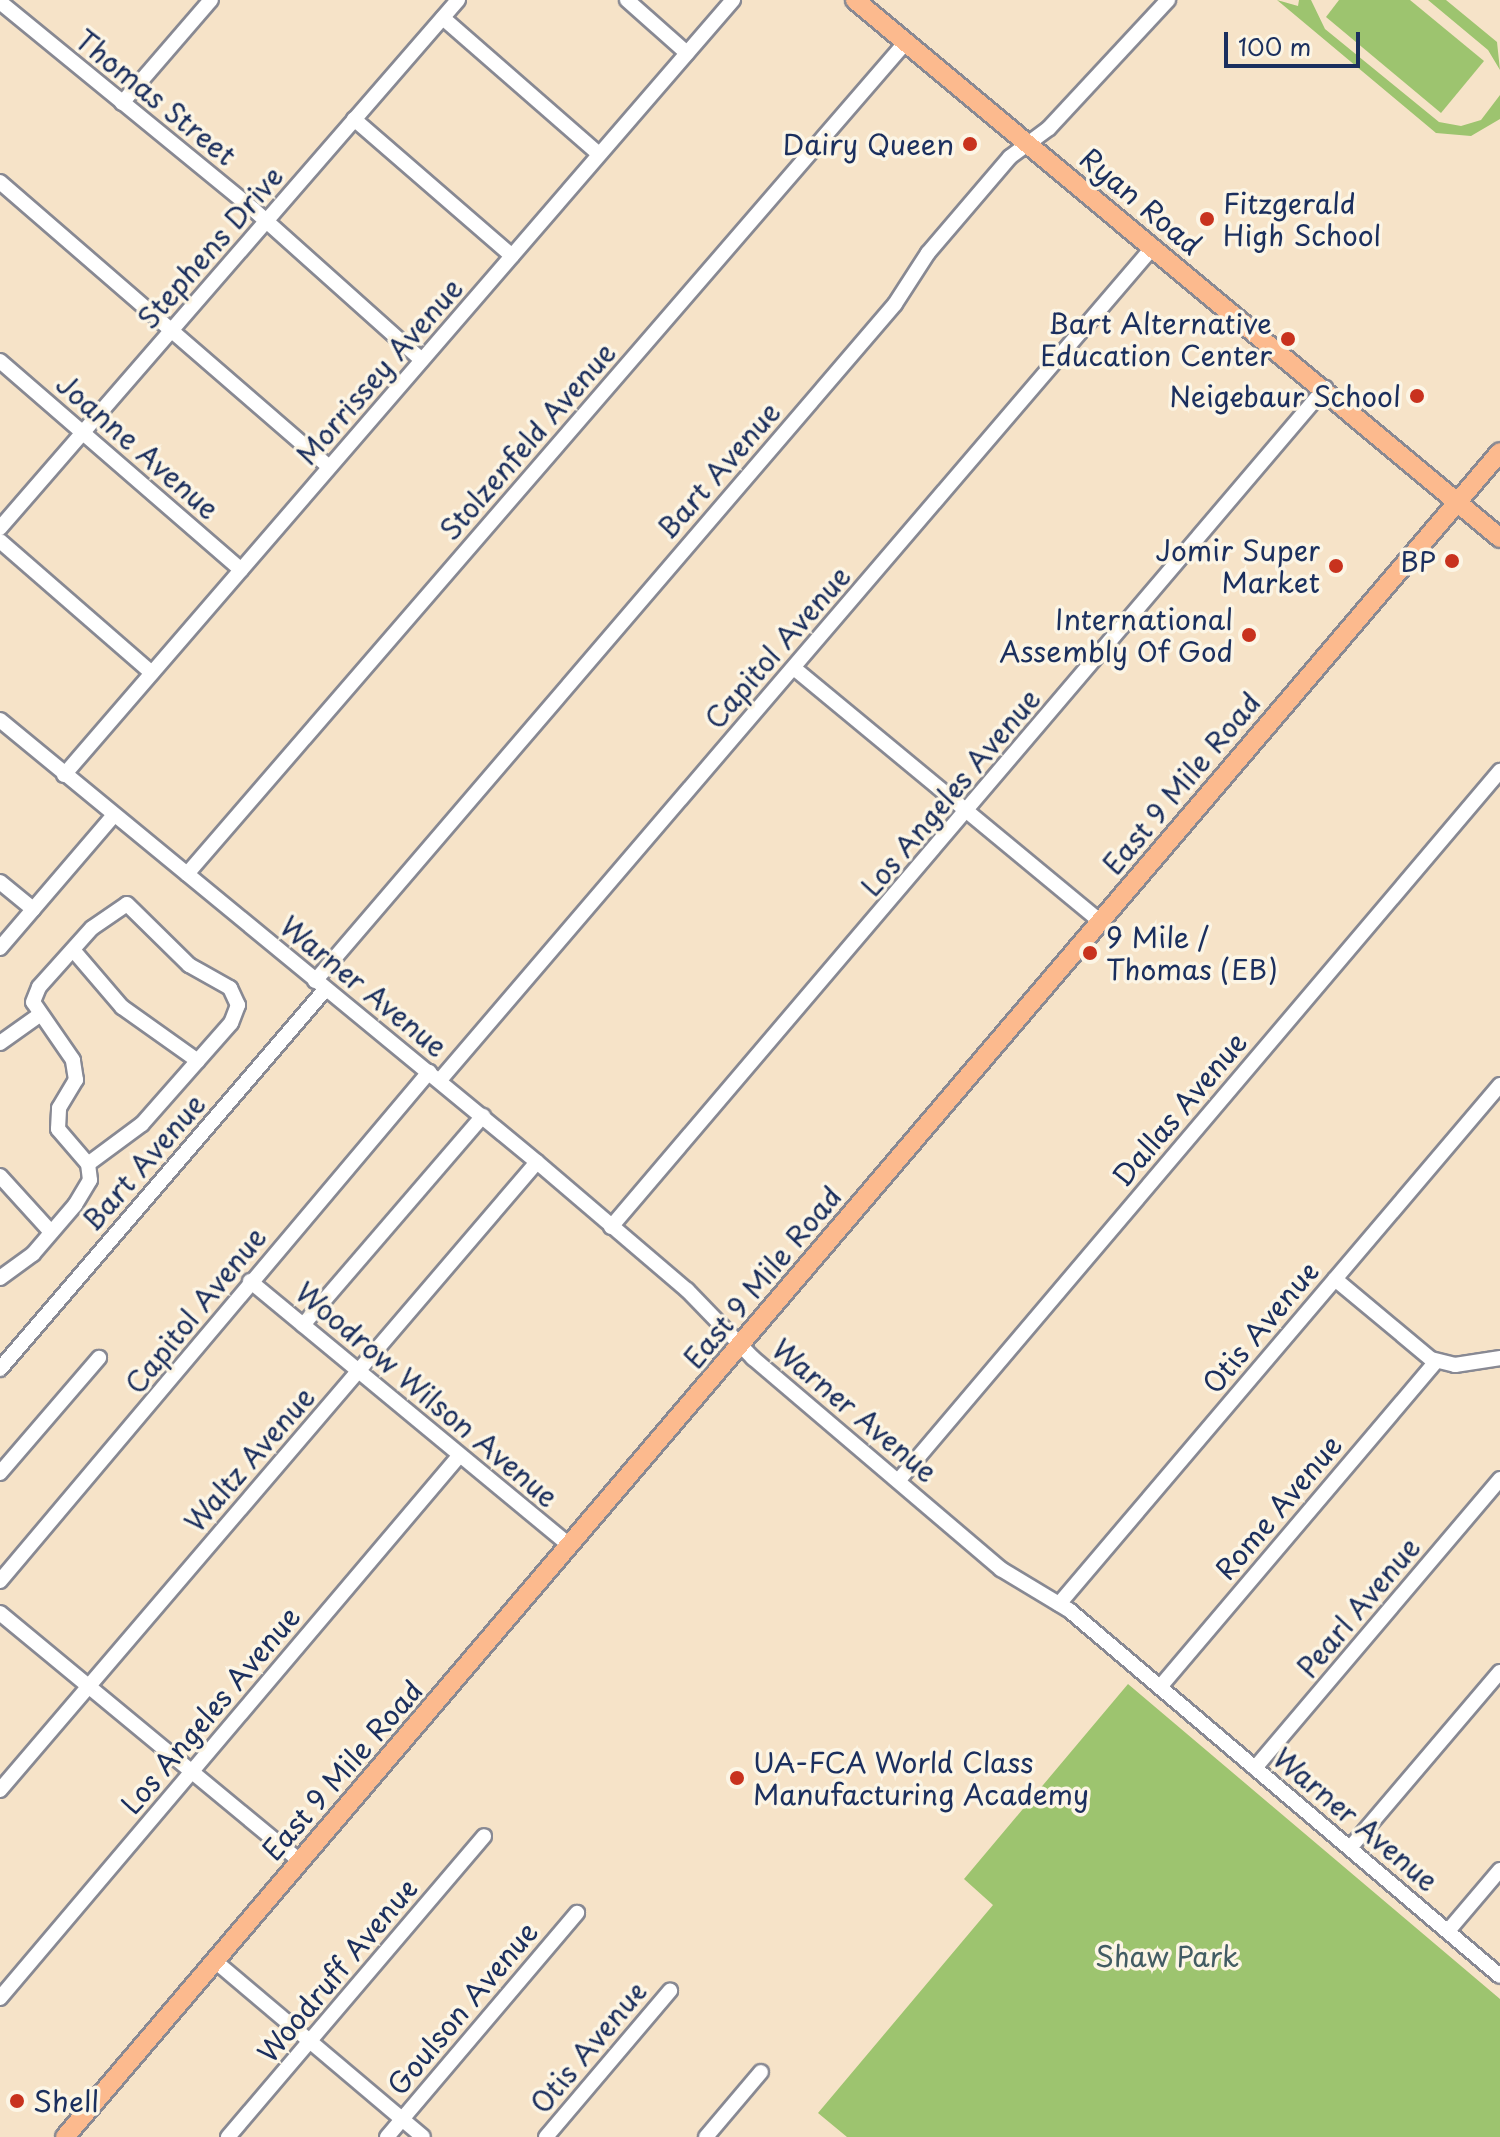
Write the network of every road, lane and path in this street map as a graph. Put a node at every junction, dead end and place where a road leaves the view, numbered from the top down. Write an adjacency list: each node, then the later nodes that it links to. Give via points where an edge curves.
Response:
1 (211, 0): 11 (street)
2 (458, 0): 8 (street, Stephens Drive)
3 (627, 0): 10 (street)
4 (733, 0): 10 (street, Morrissey Avenue)
5 (855, 0): 9 (main road, Ryan Road)
6 (1168, 0): 13 (street, Bart Avenue)
7 (0, 2): 11 (street, Thomas Street)
8 (443, 18): 12 (street, Stephens Drive); 14 (street)
9 (906, 42): 13 (main road, Ryan Road); 38 (street, Stolzenfeld Avenue)
10 (687, 53): 14 (street, Morrissey Avenue)
11 (122, 103): 16 (street, Thomas Street)
12 (354, 119): 16 (street, Stephens Drive); 18 (street)
13 (1028, 144): 17 (main road, Ryan Road); 44 (street, Bart Avenue, via 1010,157 944,234 895,304)
14 (599, 154): 18 (street, Morrissey Avenue)
15 (0, 182): 19 (street)
16 (267, 221): 19 (street, Stephens Drive); 20 (street, Thomas Street)
17 (1153, 247): 22 (main road, Ryan Road); 31 (street, Capitol Avenue)
18 (512, 256): 20 (street, Morrissey Avenue)
19 (172, 330): 23 (street, Stephens Drive); 25 (street)
20 (422, 360): 25 (street, Morrissey Avenue)
21 (0, 361): 23 (street, Joanne Avenue)
22 (1325, 388): 26 (main road, Ryan Road); 36 (street, Los Angeles Avenue)
23 (83, 433): 27 (street, Stephens Drive); 30 (street, Joanne Avenue)
24 (1500, 452): 26 (main road, East 9 Mile Road)
25 (329, 467): 30 (street, Morrissey Avenue)
26 (1458, 500): 28 (main road, Ryan Road); 41 (main road, East 9 Mile Road)
27 (0, 528)
28 (1500, 538)
29 (0, 541): 32 (street)
30 (241, 570): 32 (street, Morrissey Avenue)
31 (794, 668): 36 (street); 48 (street, Capitol Avenue)
32 (152, 673): 35 (street, Morrissey Avenue)
33 (0, 720): 35 (street, Warner Avenue)
34 (1500, 771): 69 (street, Dallas Avenue)
35 (64, 775): 37 (street, Warner Avenue)
36 (967, 812): 41 (street); 54 (street, Los Angeles Avenue)
37 (113, 816): 38 (street, Warner Avenue); 40 (street)
38 (187, 874): 44 (street, Warner Avenue)
39 (0, 882): 40 (street)
40 (33, 909): 42 (street)
41 (1100, 921): 60 (main road, East 9 Mile Road)
42 (0, 948)
43 (74, 951): 45 (street, via 35,995); 47 (street, via 122,1007); 47 (street, via 107,913 127,904 189,965 237,995 231,1023)
44 (320, 985): 48 (street, Warner Avenue); 64 (street, Bart Avenue)
45 (38, 1016): 46 (street); 52 (street, via 73,1060 76,1080 59,1108 58,1129)
46 (0, 1043)
47 (198, 1061): 52 (street, via 142,1124)
48 (434, 1076): 50 (street, Warner Avenue); 58 (street, Capitol Avenue)
49 (1500, 1085): 57 (street, Otis Avenue)
50 (483, 1116): 51 (street, Warner Avenue); 59 (street)
51 (537, 1162): 54 (street, Warner Avenue); 65 (street, Waltz Avenue)
52 (88, 1164): 55 (street, via 87,1190)
53 (0, 1176): 55 (street)
54 (611, 1227): 60 (street, Warner Avenue, via 695,1298)
55 (51, 1232): 56 (street)
56 (2, 1278)
57 (1335, 1279): 63 (street); 72 (street, Otis Avenue)
58 (250, 1281): 59 (street, Woodrow Wilson Avenue); 71 (street, Capitol Avenue)
59 (303, 1325): 65 (street, Woodrow Wilson Avenue)
60 (741, 1346): 69 (street, Warner Avenue); 70 (main road, East 9 Mile Road)
61 (99, 1358): 67 (street)
62 (1500, 1358): 63 (street, via 1455,1365)
63 (1436, 1361): 76 (street, Rome Avenue)
64 (0, 1369)
65 (358, 1371): 66 (street, Woodrow Wilson Avenue); 75 (street, Waltz Avenue)
66 (459, 1456): 70 (street, Woodrow Wilson Avenue); 78 (street, Los Angeles Avenue)
67 (0, 1473)
68 (1500, 1479): 77 (street, Pearl Avenue)
69 (898, 1481): 72 (street, Warner Avenue, via 1001,1569)
70 (570, 1546): 82 (main road, East 9 Mile Road)
71 (0, 1581)
72 (1059, 1604): 76 (street, Warner Avenue)
73 (0, 1613): 75 (street)
74 (1500, 1672): 81 (street)
75 (89, 1686): 78 (street); 79 (street, Waltz Avenue)
76 (1160, 1687): 77 (street, Warner Avenue)
77 (1255, 1768): 81 (street, Warner Avenue)
78 (192, 1771): 82 (street); 89 (street, Los Angeles Avenue)
79 (0, 1790)
80 (484, 1836): 90 (street, Woodruff Avenue)
81 (1350, 1848): 85 (street, Warner Avenue)
82 (300, 1861): 86 (main road, East 9 Mile Road)
83 (1500, 1870): 85 (street)
84 (577, 1913): 92 (street, Goulson Avenue)
85 (1448, 1931): 87 (street, Warner Avenue)
86 (215, 1961): 90 (street); 93 (main road, East 9 Mile Road)
87 (1500, 1976)
88 (670, 1991): 97 (street, Otis Avenue)
89 (0, 1998)
90 (309, 2043): 92 (street); 94 (street, Woodruff Avenue)
91 (761, 2072): 98 (street)
92 (402, 2119): 95 (street, Goulson Avenue); 96 (street)
93 (65, 2137)
94 (228, 2137)
95 (387, 2137)
96 (423, 2137)
97 (546, 2137)
98 (706, 2137)

